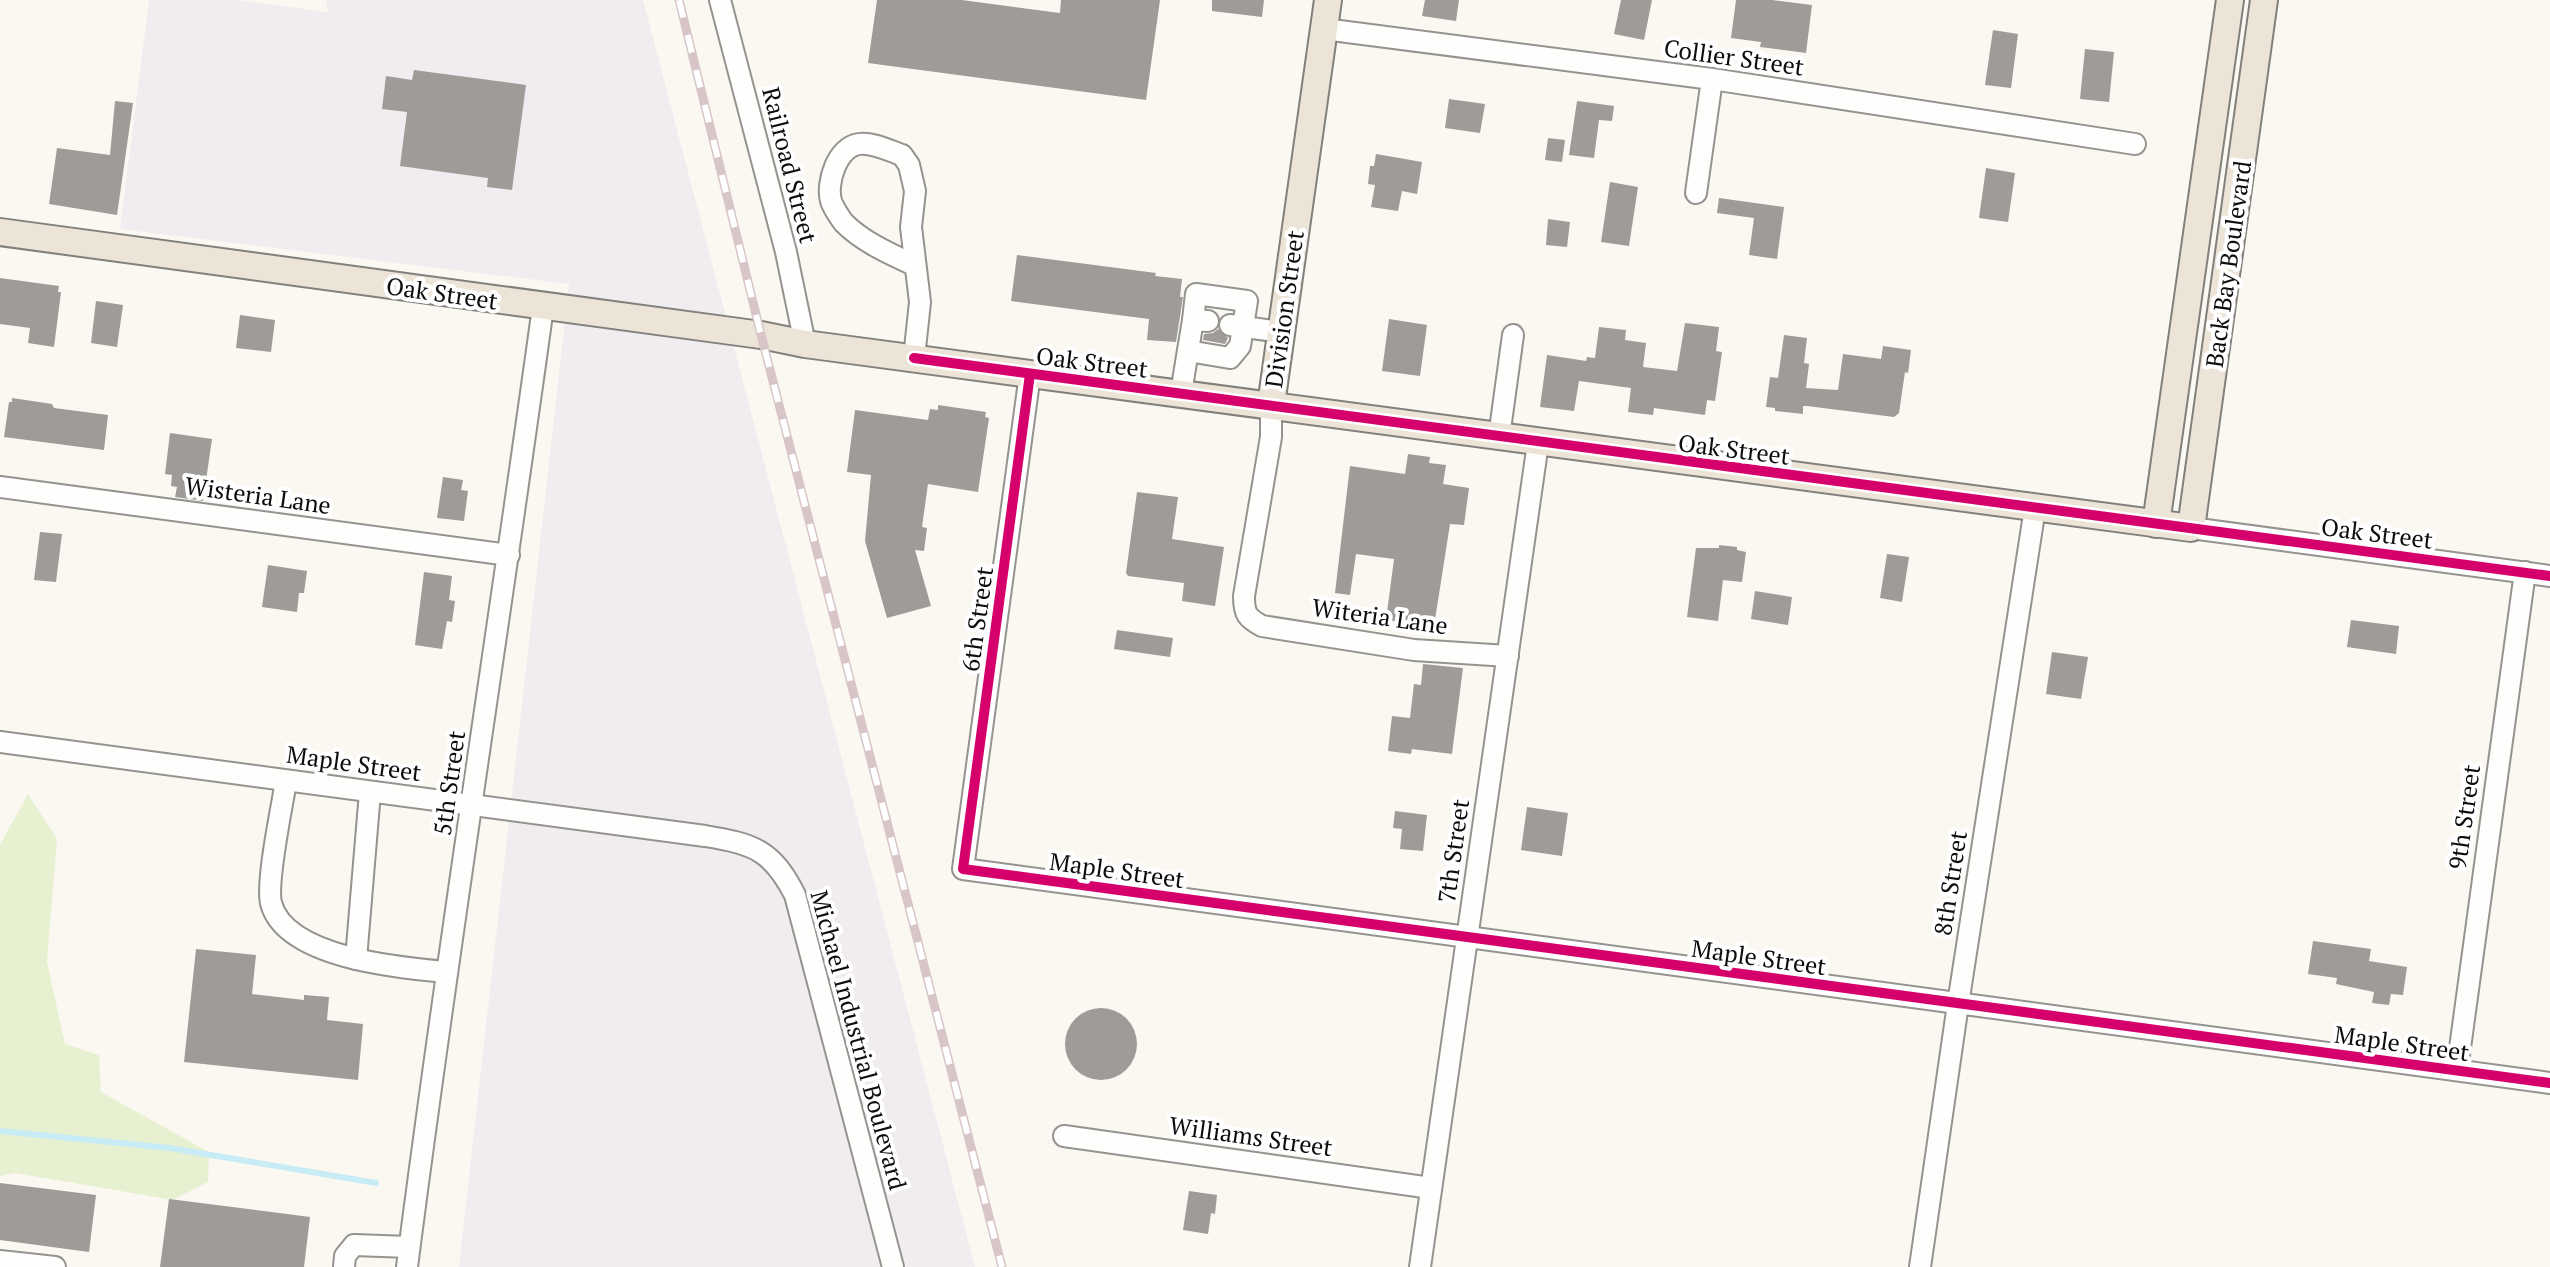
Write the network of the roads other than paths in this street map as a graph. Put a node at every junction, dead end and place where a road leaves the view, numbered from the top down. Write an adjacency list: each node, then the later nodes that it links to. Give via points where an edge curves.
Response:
1 (720, 0): 15 (street, Railroad Street)
2 (1328, 0): 5 (main road, Division Street)
3 (2230, 0): 25 (main road, Back Bay Boulevard)
4 (2264, 0): 26 (main road, Back Bay Boulevard)
5 (1324, 29): 6 (street, Collier Street); 13 (main road, Division Street)
6 (1712, 79): 7 (street, Collier Street); 8 (street)
7 (2135, 144)
8 (1696, 193)
9 (0, 232): 11 (main road, Oak Street)
10 (914, 265): 10 (street, via 915,191 909,165 902,155 873,146 849,149 831,177 831,202 844,222 870,242); 17 (street, via 920,302)
11 (543, 307): 15 (main road, Oak Street); 27 (street, 5th Street)
12 (1237, 326): 13 (street); 16 (street, via 1240,346 1230,358); 16 (street, via 1247,301 1196,294 1200,320)
13 (1281, 332): 20 (main road, Division Street)
14 (1513, 335): 21 (street)
15 (805, 344): 17 (main road, Oak Street)
16 (1188, 351): 19 (street)
17 (914, 358): 18 (main road, Oak Street)
18 (1030, 374): 19 (main road, Oak Street); 37 (street, 6th Street)
19 (1181, 393): 20 (main road, Oak Street)
20 (1271, 405): 21 (main road, Oak Street); 30 (street, Division Street, via 1271,437 1244,596)
21 (1499, 437): 22 (main road, Oak Street)
22 (1538, 443): 24 (main road, Oak Street); 31 (street, 7th Street)
23 (0, 487): 27 (street, Wisteria Lane)
24 (2035, 508): 25 (main road, Oak Street); 41 (street, 8th Street)
25 (2156, 524): 26 (main road, Oak Street)
26 (2191, 528): 28 (street, Oak Street)
27 (509, 555): 35 (street, 5th Street)
28 (2525, 572): 29 (street, Oak Street); 42 (street, 9th Street)
29 (2550, 576)
30 (1247, 618): 31 (street, Witeria Lane, via 1262,626 1414,650)
31 (1508, 656): 38 (street, 7th Street)
32 (0, 742): 33 (street, Maple Street)
33 (286, 781): 34 (street, Maple Street); 39 (street, via 271,903 280,922 306,940)
34 (370, 792): 35 (street, Maple Street); 39 (street)
35 (473, 806): 36 (street, Maple Street); 40 (street, 5th Street)
36 (747, 845): 50 (street, Michael Industrial Boulevard, via 775,861 795,895)
37 (963, 869): 38 (street, Maple Street)
38 (1467, 937): 41 (street, Maple Street); 45 (street, 7th Street)
39 (356, 959): 40 (street)
40 (447, 972): 46 (street, 5th Street)
41 (1958, 1004): 42 (street, Maple Street); 52 (street, 8th Street)
42 (2457, 1070): 43 (street, Maple Street)
43 (2550, 1083)
44 (1064, 1136): 45 (street, Williams Street)
45 (1431, 1188): 51 (street, 7th Street)
46 (408, 1257): 49 (street, via 354,1245)
47 (0, 1261): 48 (street)
48 (55, 1267)
49 (344, 1267)
50 (893, 1267)
51 (1420, 1267)
52 (1920, 1267)

